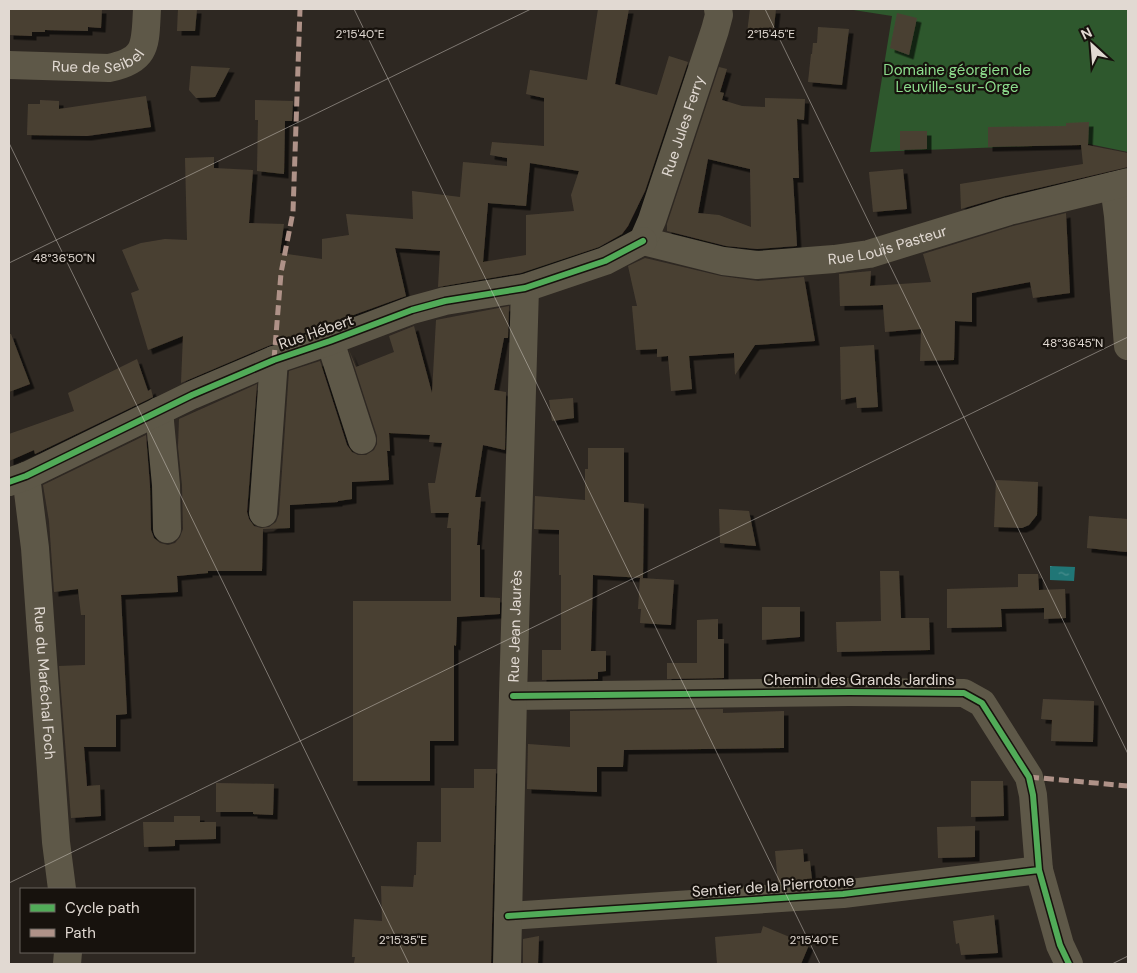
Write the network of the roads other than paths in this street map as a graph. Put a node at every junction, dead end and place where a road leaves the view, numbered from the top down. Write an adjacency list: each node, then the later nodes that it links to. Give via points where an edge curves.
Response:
1 (146, 9): 3 (street, Rue de Seibel, via 144,43 134,60 123,65 109,68)
2 (718, 9): 5 (street, Rue Jules Ferry, via 715,30)
3 (9, 65)
4 (1121, 184): 5 (street, Rue Louis Pasteur, via 1009,211 869,254 756,265 723,261); 8 (street, via 1118,216)
5 (643, 241): 6 (street, Rue Hébert, via 605,261)
6 (525, 288): 7 (street, Rue Hébert, via 412,310); 15 (street, Rue Jean Jaurès)
7 (330, 341): 9 (street, Rue Hébert); 11 (street, Rue Hébert)
8 (1128, 346)
9 (274, 360): 10 (street, Rue Hébert); 13 (street, Rue Hébert)
10 (159, 411): 12 (street, Rue Hébert); 14 (street)
11 (362, 440)
12 (17, 479): 17 (street, Rue du Maréchal Foch, via 35,548)
13 (263, 513)
14 (167, 529)
15 (513, 696): 16 (street, Chemin des Grands Jardins, via 964,693 982,703 1029,777); 18 (street, Rue Jean Jaurès)
16 (1039, 870): 18 (street, Sentier de la Pierrotone, via 842,894); 20 (street, Chemin des Grands Jardins, via 1060,945)
17 (62, 888)
18 (508, 916): 19 (street, Rue Jean Jaurès)
19 (507, 964)
20 (1069, 964)

